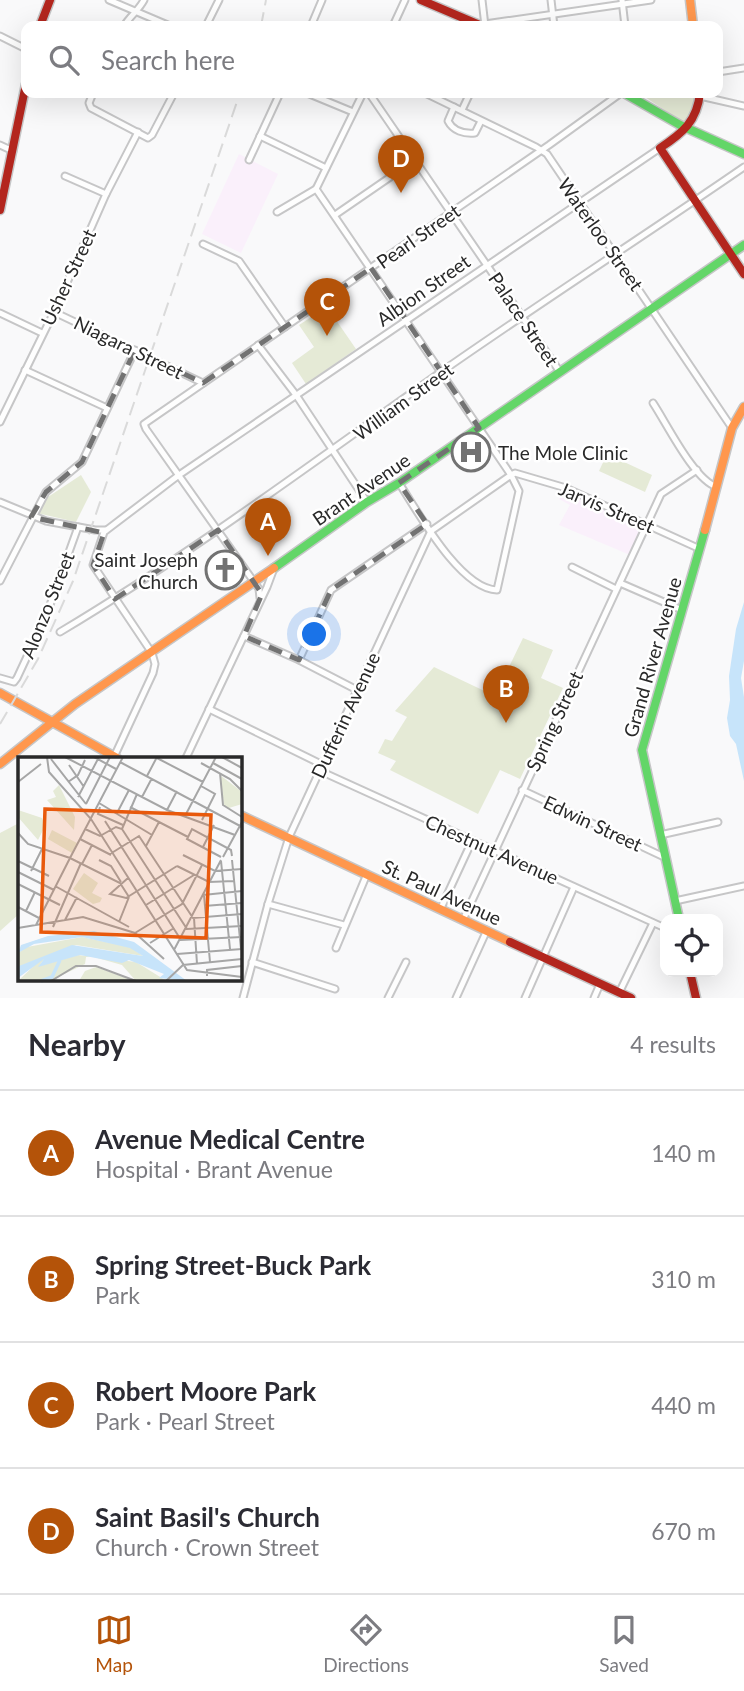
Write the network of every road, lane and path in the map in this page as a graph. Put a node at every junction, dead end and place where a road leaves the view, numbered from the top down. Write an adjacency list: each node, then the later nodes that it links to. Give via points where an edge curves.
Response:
1 (50, 0): 15 (street)
2 (108, 0): 13 (street)
3 (144, 0): 13 (street)
4 (219, 0): 18 (street)
5 (322, 0): 19 (street)
6 (405, 0): 20 (street)
7 (421, 0): 21 (street)
8 (482, 0): 22 (street)
9 (551, 0): 14 (street)
10 (651, 0): 12 (street)
11 (690, 0): 26 (street)
12 (623, 2): 14 (street); 25 (street)
13 (136, 11): 16 (street); 17 (street)
14 (552, 14): 23 (street); 24 (street)
15 (42, 21)
16 (127, 21)
17 (159, 21)
18 (208, 21)
19 (313, 21)
20 (395, 21)
21 (474, 21)
22 (484, 21)
23 (509, 21)
24 (553, 21)
25 (625, 21)
26 (692, 21)
27 (0, 36): 28 (street)
28 (21, 46)
29 (744, 68): 30 (street)
30 (723, 71)
31 (23, 98): 55 (street)
32 (91, 98): 50 (street, via 89,106)
33 (171, 98): 50 (street, via 152,135 148,138)
34 (278, 98): 51 (street)
35 (320, 98): 47 (street)
36 (360, 98): 47 (street)
37 (372, 98): 58 (street, Palace Street)
38 (435, 98): 45 (street, Waterloo Street)
39 (468, 98): 46 (street)
40 (615, 98): 54 (street, Pearl Street)
41 (631, 98): 49 (street)
42 (699, 98): 49 (street, via 697,116)
43 (715, 98): 44 (street)
44 (744, 106)
45 (454, 107): 46 (street, Waterloo Street); 48 (street, via 448,121 451,127 475,133)
46 (462, 110): 48 (street, Waterloo Street)
47 (353, 111): 59 (street)
48 (481, 121): 54 (street, Waterloo Street)
49 (688, 128): 53 (street, Albion Street); 56 (street)
50 (138, 132): 63 (street, Usher Street)
51 (260, 136): 57 (street); 59 (street)
52 (0, 145): 55 (street)
53 (660, 148): 64 (street); 65 (street, Albion Street)
54 (541, 150): 65 (street, Waterloo Street); 68 (street, Pearl Street)
55 (13, 151): 66 (street)
56 (744, 154)
57 (249, 160)
58 (415, 160): 68 (street, Palace Street); 69 (street)
59 (326, 167): 62 (street)
60 (744, 167): 64 (street, William Street)
61 (65, 176): 63 (street)
62 (316, 189): 67 (street); 69 (street)
63 (106, 194): 78 (street, Usher Street)
64 (694, 201): 72 (street, William Street); 73 (street)
65 (579, 202): 72 (street, Waterloo Street); 74 (street, Albion Street)
66 (0, 210)
67 (277, 212)
68 (451, 213): 74 (street, Palace Street); 75 (street, Pearl Street)
69 (335, 215): 75 (street)
70 (204, 244): 82 (street, via 239,261)
71 (744, 245): 73 (street, Brant Avenue)
72 (616, 253): 77 (street, Waterloo Street); 80 (street, William Street)
73 (731, 254): 76 (street); 77 (street, Brant Avenue)
74 (488, 265): 80 (street, Palace Street); 81 (street, Albion Street)
75 (371, 268): 81 (street); 82 (street, Pearl Street)
76 (744, 274)
77 (652, 308): 87 (street, Brant Avenue); 96 (street, Waterloo Street)
78 (54, 312): 83 (street, Usher Street); 85 (street, Niagara Street)
79 (0, 313): 83 (street)
80 (523, 317): 87 (street, Palace Street); 88 (street, William Street)
81 (406, 322): 88 (street); 90 (street, Albion Street)
82 (285, 327): 84 (street, Pearl Street)
83 (42, 333): 86 (street, Usher Street)
84 (258, 345): 89 (street, Pearl Street); 90 (street)
85 (135, 350): 89 (street, Niagara Street); 93 (street)
86 (25, 370): 93 (street); 94 (street, Usher Street)
87 (559, 372): 95 (street, Brant Avenue)
88 (441, 373): 95 (street); 97 (street, William Street)
89 (203, 383): 99 (street, Pearl Street, via 145,424)
90 (296, 396): 97 (street); 99 (street, Albion Street)
91 (653, 402): 98 (street)
92 (744, 407): 96 (street, Grand River Avenue)
93 (107, 408): 105 (street, via 82,462 46,492)
94 (0, 422)
95 (479, 428): 100 (street); 101 (street, Brant Avenue)
96 (732, 428): 102 (street, Grand River Avenue)
97 (334, 451): 104 (street); 110 (street, William Street)
98 (696, 470): 102 (street); 107 (street, Spring Street, via 661,494)
99 (179, 475): 109 (street, Albion Street); 110 (street)
100 (511, 475): 107 (street, Jarvis Street, via 566,488); 111 (street); 111 (street, via 519,491 497,590 465,575)
101 (399, 483): 104 (street, Brant Avenue); 106 (street)
102 (717, 487): 113 (street, Grand River Avenue)
103 (0, 502): 105 (street)
104 (368, 502): 117 (street, Brant Avenue)
105 (31, 517): 108 (street); 115 (street)
106 (427, 524): 111 (street); 127 (street, via 331,590)
107 (647, 524): 113 (street, Jarvis Street); 120 (street, Spring Street)
108 (78, 527): 109 (street); 112 (street); 128 (street, Alonzo Street, via 46,616 14,682)
109 (106, 530): 112 (street, Albion Street)
110 (218, 530): 119 (street); 122 (street, William Street)
111 (431, 531): 129 (street, Dufferin Avenue)
112 (102, 539): 122 (street, Albion Street, via 93,565)
113 (701, 549): 123 (street, Grand River Avenue)
114 (0, 557): 115 (street)
115 (9, 562): 118 (street)
116 (572, 567): 120 (street)
117 (274, 568): 119 (street, Brant Avenue); 121 (street)
118 (0, 581)
119 (254, 582): 121 (street); 126 (street, Brant Avenue)
120 (618, 586): 123 (street); 138 (street, Spring Street)
121 (260, 598): 125 (street)
122 (114, 600): 124 (street, William Street); 126 (street)
123 (682, 610): 141 (street, Grand River Avenue, via 642,750)
124 (60, 632)
125 (244, 636): 127 (street); 131 (street)
126 (152, 653): 132 (street, Brant Avenue); 133 (street, via 153,673)
127 (299, 660): 129 (street)
128 (0, 678)
129 (357, 690): 136 (street, Dufferin Avenue)
130 (0, 693): 132 (street)
131 (209, 709): 134 (street); 136 (street)
132 (49, 721): 133 (street); 135 (street, Brant Avenue)
133 (116, 757)
134 (186, 757)
135 (0, 764)
136 (321, 764): 137 (street, Dufferin Avenue)
137 (318, 771): 142 (street, Dufferin Avenue); 143 (street, Chestnut Avenue)
138 (522, 790): 144 (street, Spring Street); 145 (street, Edwin Street)
139 (242, 816): 142 (street, St. Paul Avenue)
140 (718, 821): 141 (street)
141 (660, 835): 145 (street, Grand River Avenue)
142 (289, 838): 146 (street, St. Paul Avenue); 150 (street, Dufferin Avenue)
143 (472, 841): 144 (street, Chestnut Avenue); 151 (street)
144 (495, 851): 147 (street, Chestnut Avenue); 153 (street, Spring Street)
145 (664, 857): 149 (street, Grand River Avenue)
146 (367, 874): 151 (street, St. Paul Avenue); 155 (street)
147 (574, 887): 154 (street, Chestnut Avenue); 159 (street)
148 (744, 887): 149 (street)
149 (675, 901): 152 (street, Grand River Avenue)
150 (268, 904): 155 (street); 160 (street, Dufferin Avenue)
151 (441, 908): 153 (street, St. Paul Avenue)
152 (678, 914)
153 (463, 920): 157 (street, St. Paul Avenue)
154 (653, 923): 156 (street, Chestnut Avenue); 165 (street)
155 (344, 925): 158 (street)
156 (660, 926)
157 (487, 930): 159 (street, St. Paul Avenue); 168 (street)
158 (336, 948)
159 (544, 958): 163 (street, St. Paul Avenue); 169 (street)
160 (252, 962): 164 (street); 166 (street, Dufferin Avenue)
161 (406, 962): 167 (street)
162 (691, 977): 172 (street)
163 (600, 984): 165 (street, St. Paul Avenue); 170 (street)
164 (335, 989)
165 (619, 993): 171 (street, St. Paul Avenue)
166 (243, 998)
167 (388, 998)
168 (456, 998)
169 (525, 998)
170 (594, 998)
171 (631, 998)
172 (696, 998)

